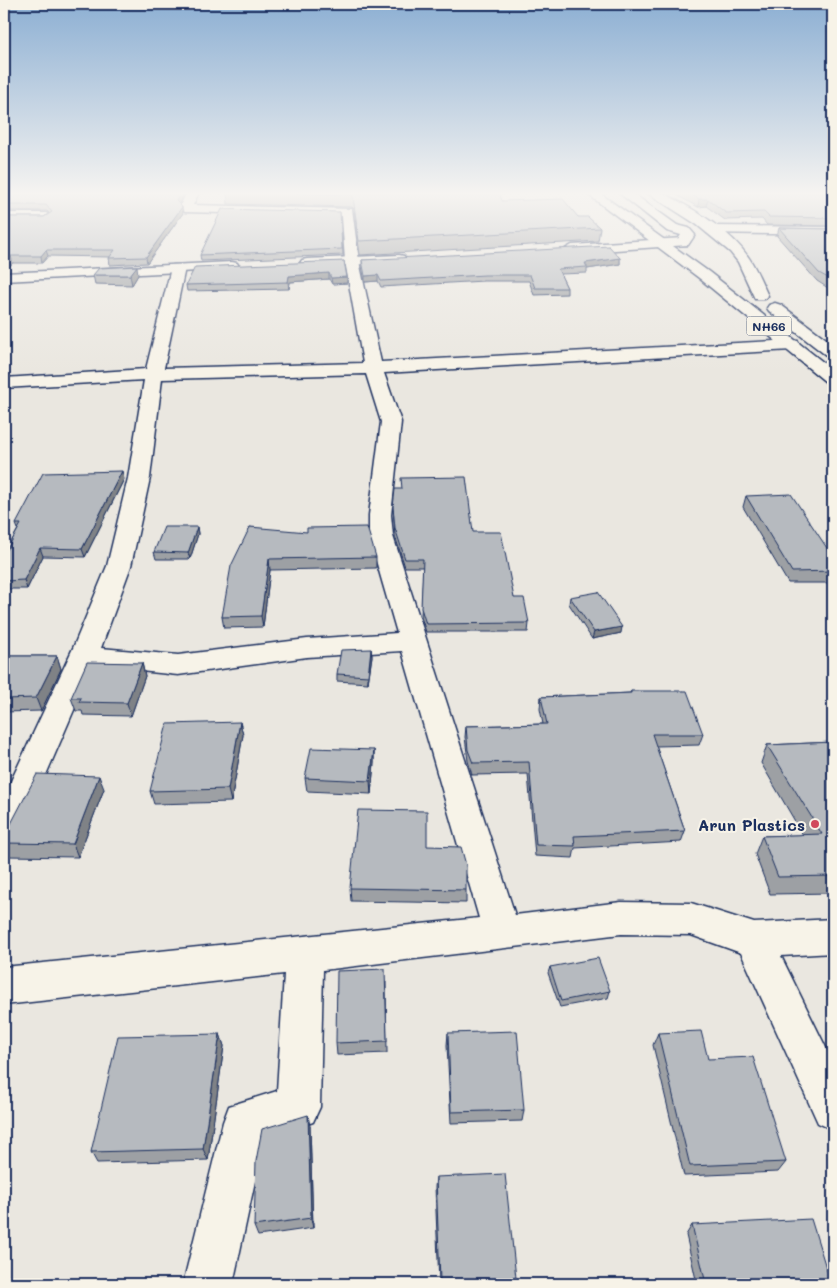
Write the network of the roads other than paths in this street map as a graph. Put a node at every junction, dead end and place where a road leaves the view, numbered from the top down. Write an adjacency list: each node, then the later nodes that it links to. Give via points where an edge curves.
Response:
1 (352, 252): 5 (main road)
2 (672, 252): 12 (main road, NH66)
3 (736, 252): 11 (main road)
4 (417, 258): 5 (main road)
5 (352, 261): 6 (main road); 14 (main road)
6 (296, 263)
7 (244, 265): 8 (main road)
8 (178, 268): 9 (main road); 15 (main road)
9 (4, 277)
10 (739, 281): 11 (main road, NH66)
11 (760, 296): 13 (main road, NH66)
12 (792, 345): 14 (main road); 16 (main road, NH66)
13 (833, 352)
14 (373, 368): 15 (main road); 18 (main road, via 391,422 380,515 381,536)
15 (154, 374): 17 (main road); 19 (main road, via 139,478 119,566)
16 (833, 379)
17 (4, 383)
18 (414, 641): 19 (main road, via 307,648 178,665); 21 (main road)
19 (83, 656): 20 (main road, via 20,798)
20 (4, 823)
21 (502, 933): 23 (main road, via 621,918 690,919); 24 (main road)
22 (833, 936): 23 (main road)
23 (754, 940): 26 (main road)
24 (304, 954): 25 (main road); 27 (main road, via 298,1107 245,1122)
25 (4, 986)
26 (833, 1108)
27 (208, 1284)

